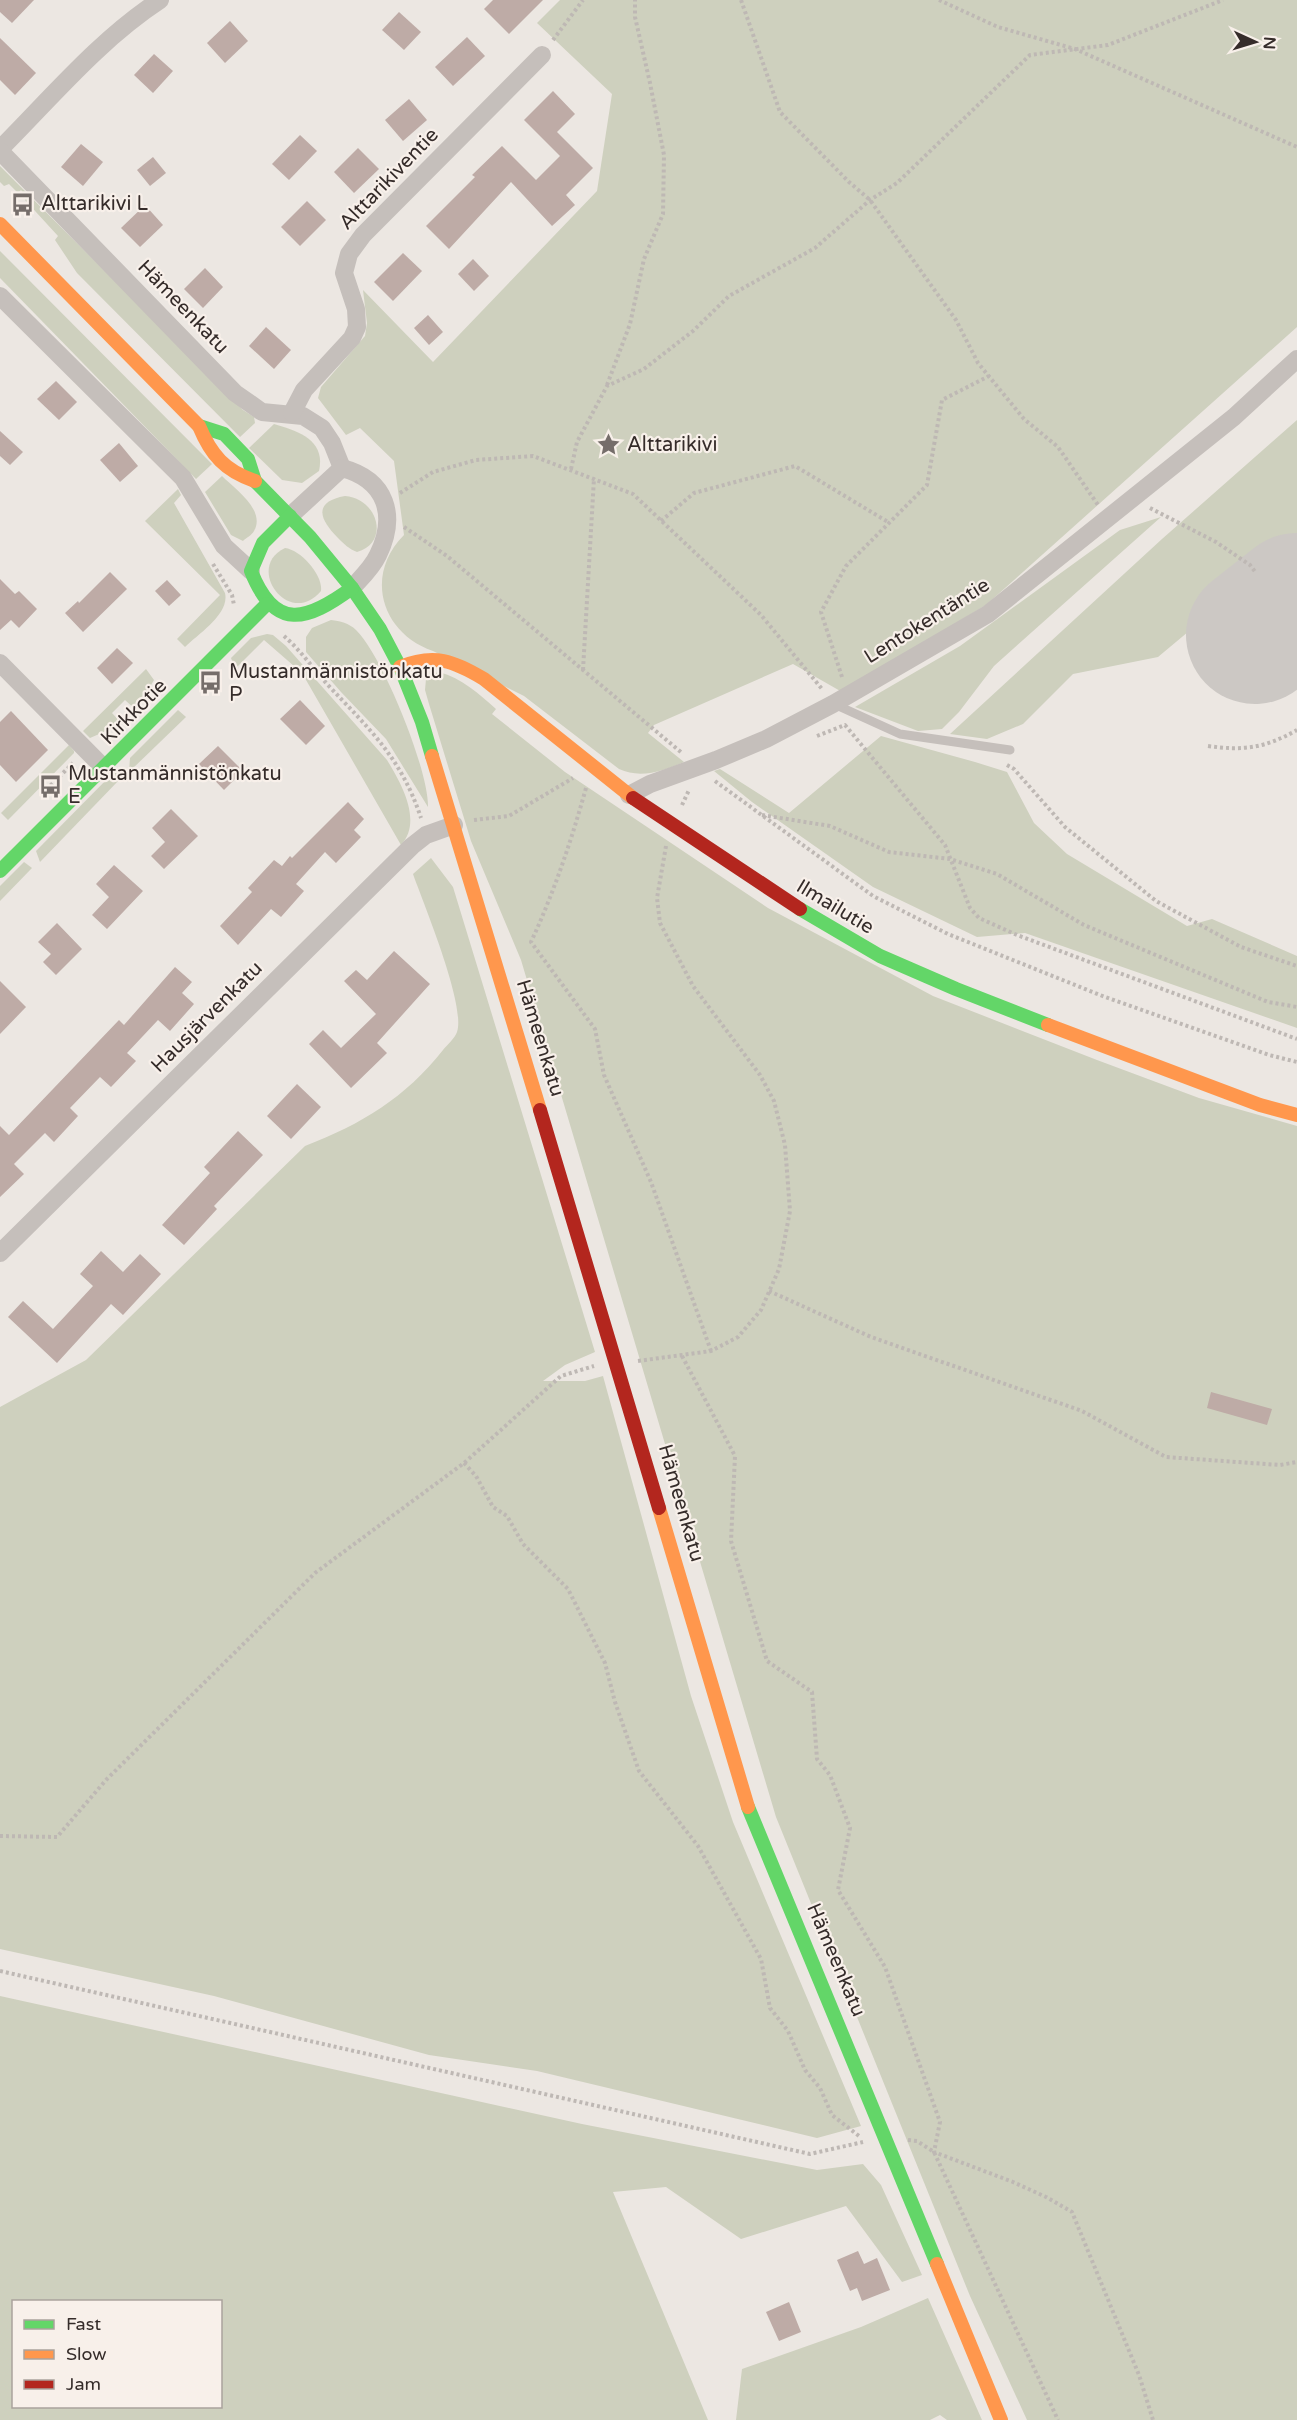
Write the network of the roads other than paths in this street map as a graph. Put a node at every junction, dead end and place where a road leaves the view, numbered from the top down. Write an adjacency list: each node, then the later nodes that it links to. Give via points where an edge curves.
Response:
1 (160, 0): 3 (street, via 108,40)
2 (542, 55): 7 (street, Alttarikiventie, via 363,235 349,254 344,273 356,309 357,327 352,338 304,390)
3 (0, 150): 7 (street, Hämeenkatu, via 235,393 262,412)
4 (0, 224): 8 (main road, Hämeenkatu)
5 (0, 296): 12 (street, via 183,478 224,546)
6 (1297, 359): 17 (street, Lentokentäntie, via 1234,417 988,614)
7 (292, 413): 9 (street, Hämeenkatu, via 321,429 332,443)
8 (199, 426): 10 (main road, Hämeenkatu, via 208,450 222,464 234,475); 10 (main road, Hämeenkatu, via 224,434 248,459)
9 (342, 468): 11 (street); 13 (street, via 369,480 384,503 389,523 378,555)
10 (255, 481): 11 (main road, Hämeenkatu)
11 (291, 516): 12 (main road, via 263,543); 13 (main road, Hämeenkatu)
12 (250, 571): 14 (main road)
13 (352, 588): 14 (main road, via 331,605 310,613 285,615); 16 (main road, Hämeenkatu)
14 (267, 604): 19 (main road, Kirkkotie)
15 (0, 663): 19 (street)
16 (400, 667): 20 (main road, Ilmailutie, via 424,659 462,666 505,695); 21 (main road, Hämeenkatu, via 422,722)
17 (841, 700): 18 (lane, via 900,734); 20 (street, Lentokentäntie, via 766,739)
18 (1010, 750)
19 (104, 768): 22 (main road, Kirkkotie)
20 (629, 795): 23 (main road, Ilmailutie, via 780,897 880,956 1157,1067)
21 (454, 825): 24 (street, Hausjärvenkatu, via 426,835); 25 (main road, Hämeenkatu, via 742,1792)
22 (0, 871)
23 (1297, 1115)
24 (0, 1253)
25 (1001, 2420)

